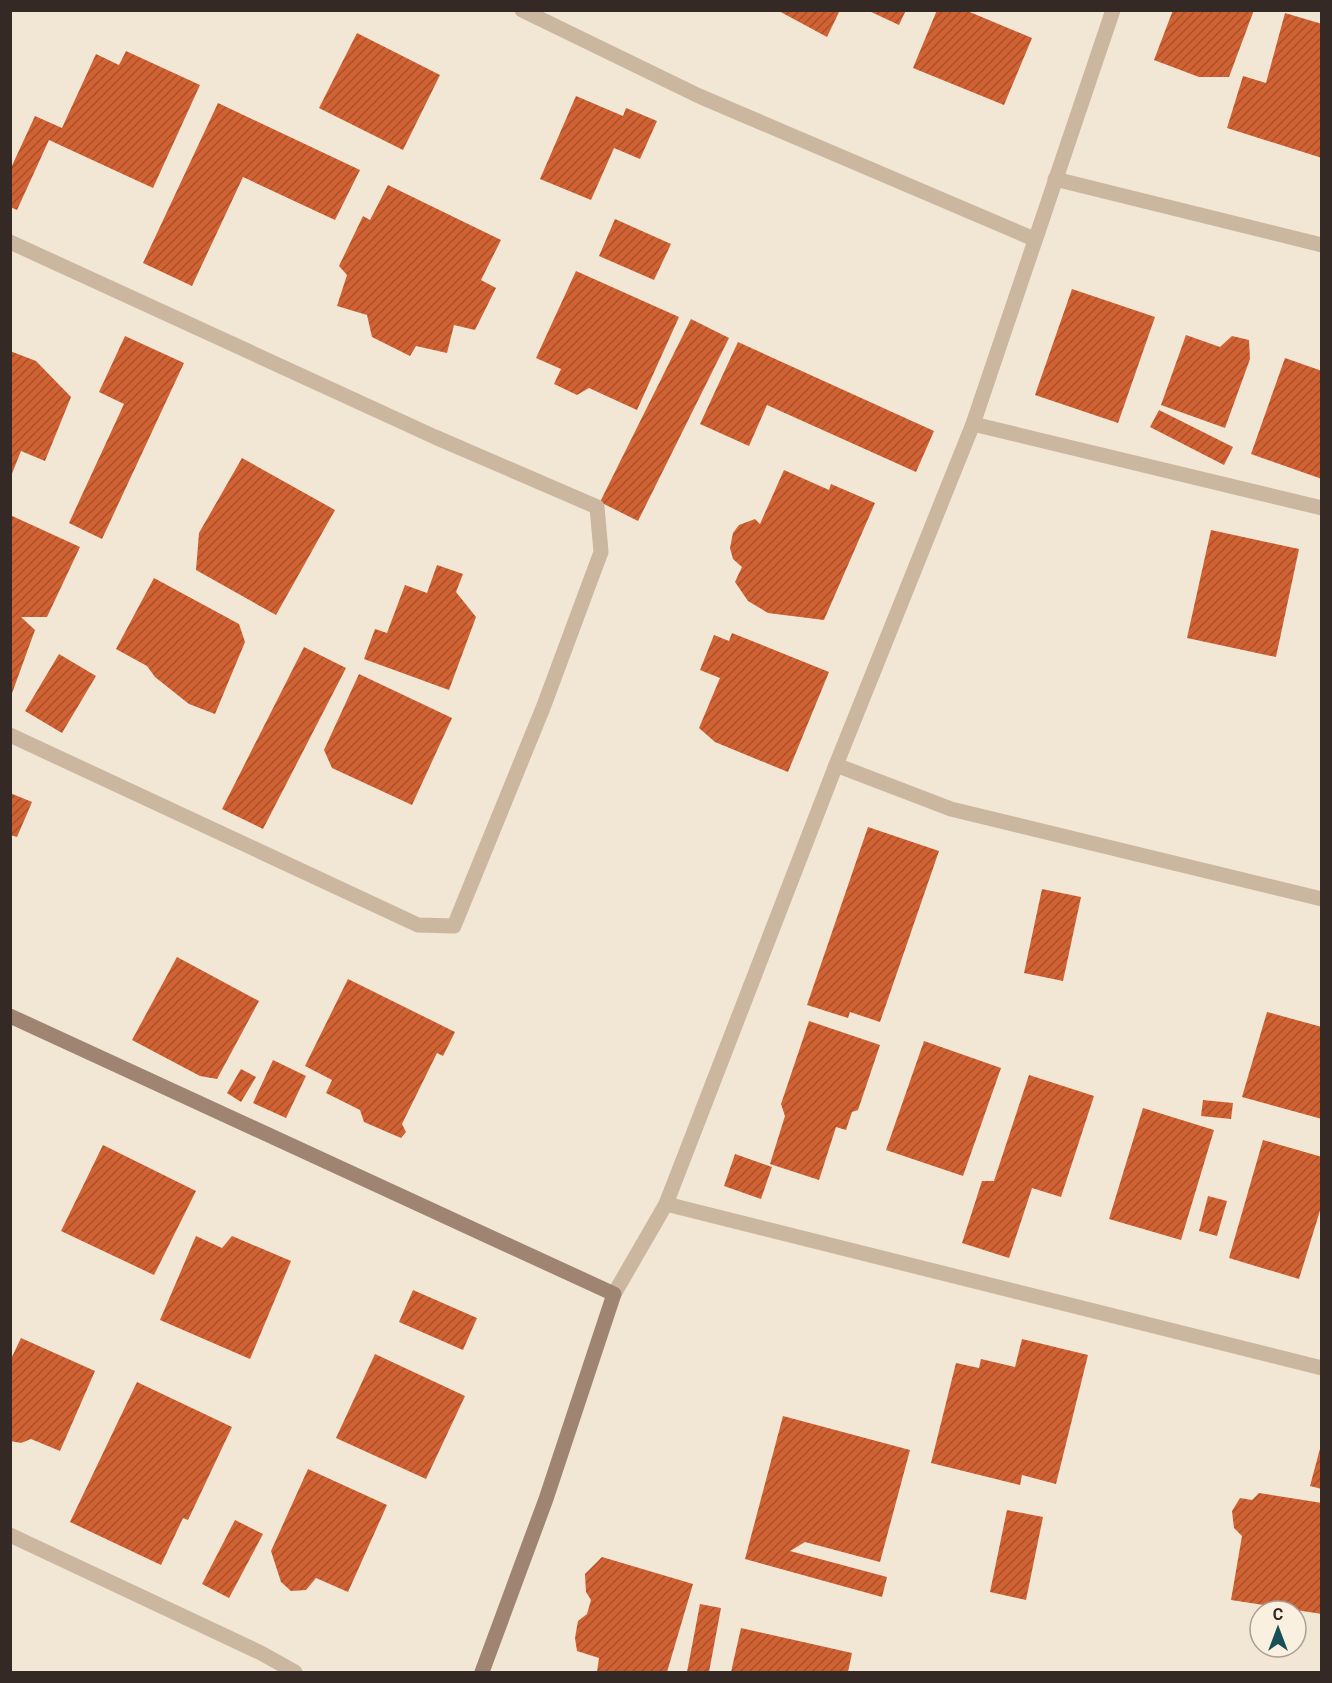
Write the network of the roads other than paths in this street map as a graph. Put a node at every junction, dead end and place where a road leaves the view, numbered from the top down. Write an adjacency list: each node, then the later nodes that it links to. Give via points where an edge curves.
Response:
1 (522, 10): 4 (street, via 699,96)
2 (1113, 10): 3 (street)
3 (1055, 179): 4 (street); 6 (street)
4 (1034, 239): 7 (street)
5 (10, 242): 9 (street, via 597,507 601,552 543,708 453,926 418,925)
6 (1322, 245)
7 (973, 424): 8 (street); 10 (street)
8 (1322, 508)
9 (10, 735)
10 (836, 765): 11 (street, via 951,810); 13 (street)
11 (1322, 899)
12 (10, 1016): 14 (street)
13 (666, 1204): 14 (street); 15 (street)
14 (614, 1294): 18 (street, via 546,1499)
15 (1322, 1368)
16 (10, 1535): 17 (street)
17 (295, 1672)
18 (482, 1672)

